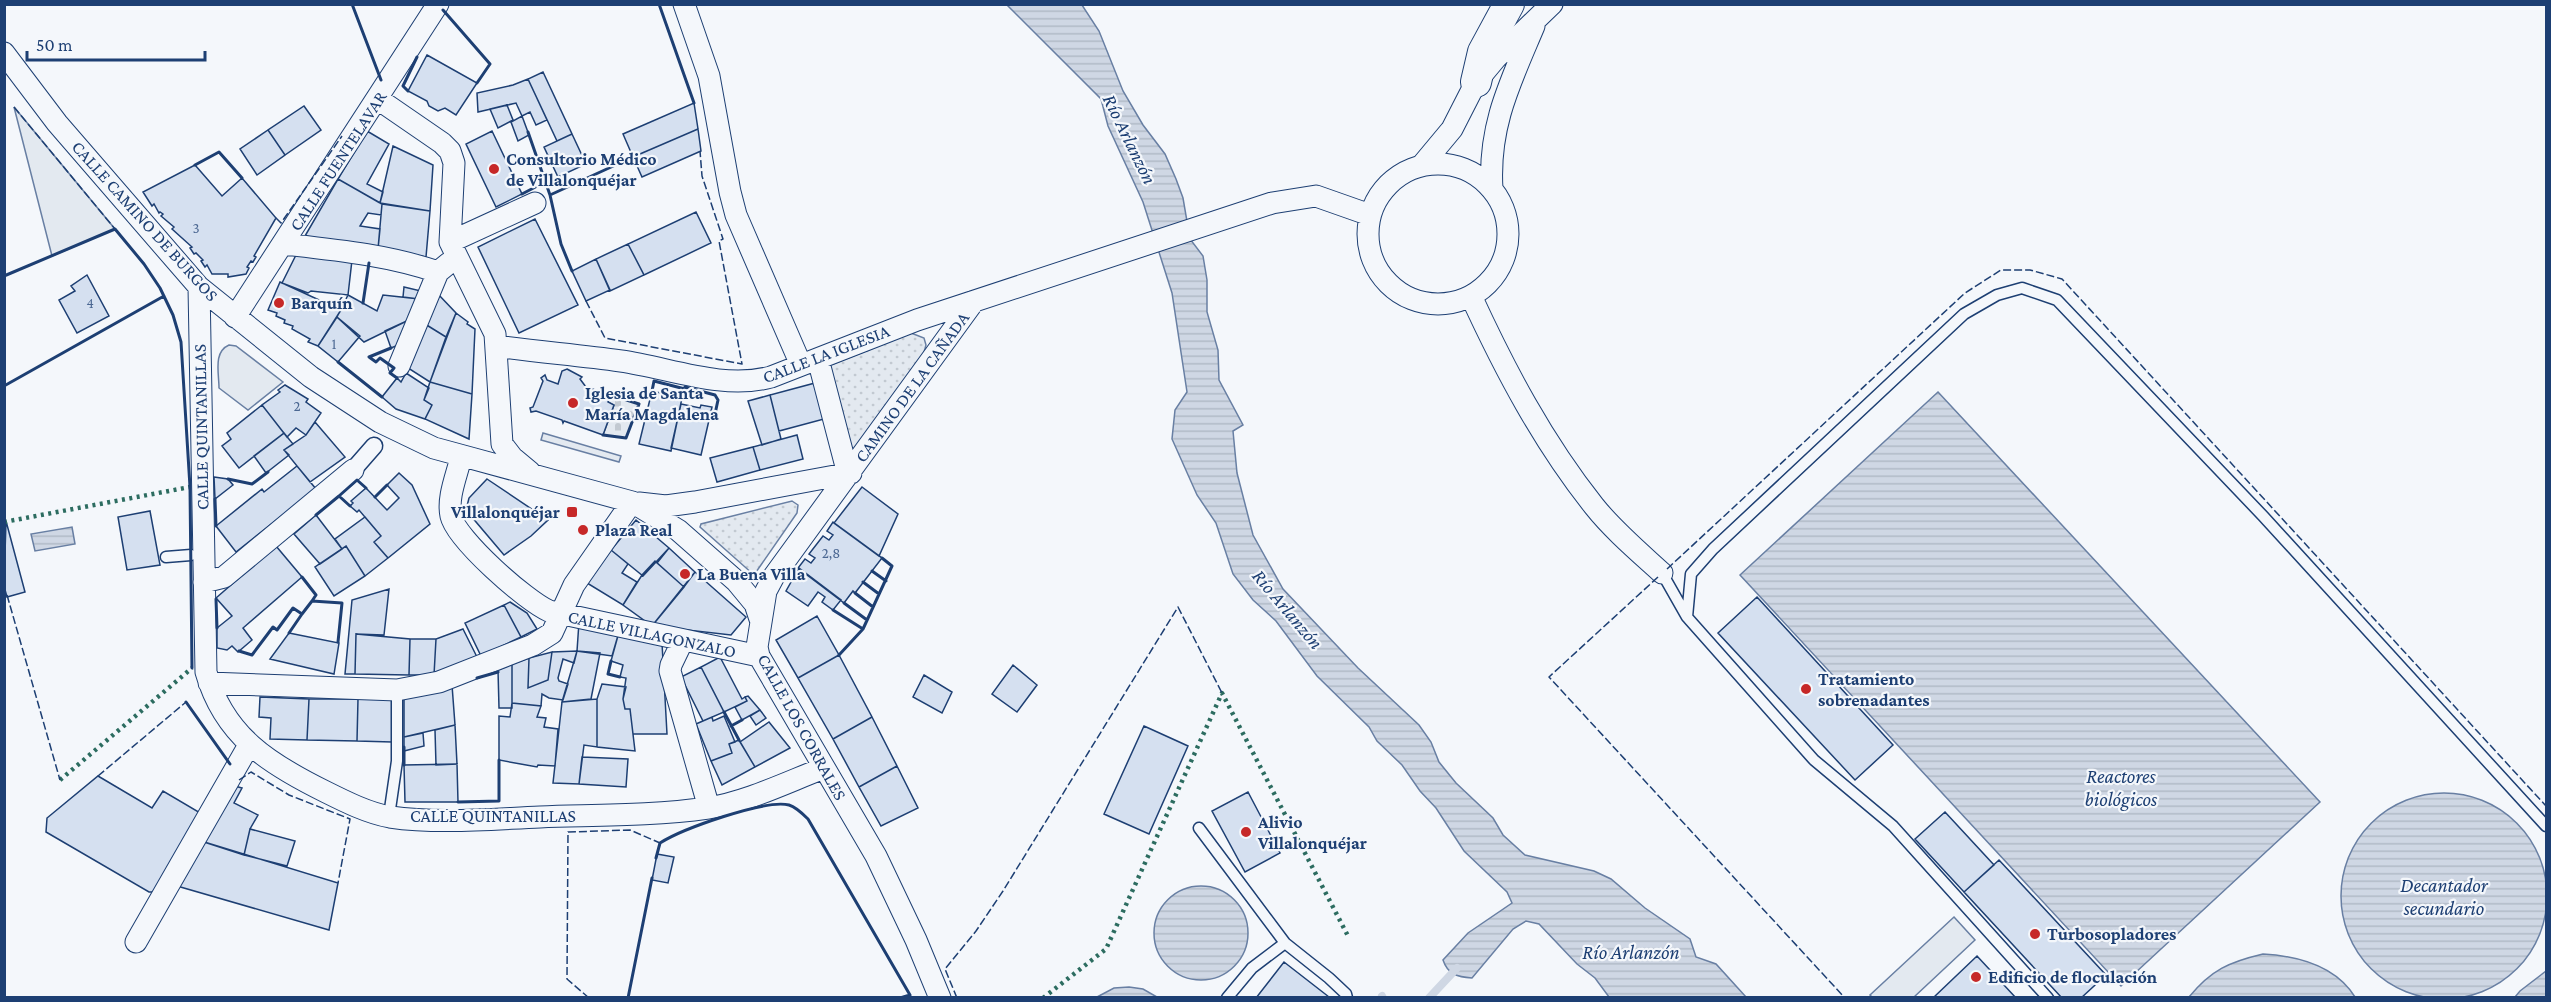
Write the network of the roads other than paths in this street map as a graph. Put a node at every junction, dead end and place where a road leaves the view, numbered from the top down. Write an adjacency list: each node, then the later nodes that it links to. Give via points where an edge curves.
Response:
1 (438, 4): 8 (street, CALLE FUENTELAVAR)
2 (684, 4): 23 (street, via 709,76 736,214)
3 (1509, 4): 7 (main road, via 1483,52)
4 (1552, 4): 5 (street)
5 (1537, 20): 7 (street); 10 (street, via 1494,131)
6 (4, 53): 16 (street, CALLE CAMINO DE BURGOS, via 57,123)
7 (1476, 82): 9 (street, via 1452,129)
8 (378, 99): 13 (street, CALLE FUENTELAVAR); 14 (street, via 450,152 454,163)
9 (1422, 165): 10 (street, via 1456,166 1476,175); 12 (street, via 1394,179 1379,195)
10 (1492, 189): 17 (street, via 1508,223 1507,250 1499,271)
11 (535, 203): 14 (street)
12 (1370, 215): 17 (street, via 1367,238 1372,260 1383,279 1400,294 1421,303 1443,305); 18 (street, CALLE LA IGLESIA, via 1316,196 1272,203)
13 (284, 244): 15 (street, via 356,252); 19 (street, CALLE FUENTELAVAR)
14 (453, 250): 15 (street); 21 (street, via 491,324)
15 (438, 272): 24 (street)
16 (200, 287): 19 (street, CALLE CAMINO DE BURGOS); 39 (street, CALLE QUINTANILLAS)
17 (1471, 296): 38 (street, via 1547,441 1595,507)
18 (974, 302): 20 (street, CALLE LA IGLESIA); 22 (street, CAMINO DE LA CAÑADA)
19 (235, 317): 27 (street, CALLE CAMINO DE BURGOS, via 311,377 380,422 417,441)
20 (917, 320): 22 (street, via 936,329); 23 (street, CALLE LA IGLESIA)
21 (496, 346): 23 (street, CALLE LA IGLESIA, via 622,361 730,381 753,382); 25 (street)
22 (939, 350): 29 (street, CAMINO DE LA CAÑADA)
23 (810, 362): 29 (street)
24 (399, 366)
25 (502, 444): 27 (street, via 491,459); 30 (street)
26 (374, 446): 28 (street)
27 (472, 460): 30 (street); 41 (street, via 450,502 453,521 519,593 537,606)
28 (353, 470): 39 (street, via 225,577)
29 (849, 473): 31 (street, CAMINO DE LA CAÑADA); 34 (street, CAMINO DE LA CAÑADA)
30 (535, 476): 32 (street)
31 (795, 483): 33 (street, CAMINO DE LA CAÑADA); 34 (street, via 817,502)
32 (632, 502): 33 (street, CAMINO DE LA CAÑADA, via 666,506); 35 (street); 41 (street, via 574,585)
33 (695, 502): 35 (street, via 683,521)
34 (818, 518): 40 (street, CAMINO DE LA CAÑADA)
35 (682, 534): 40 (street)
36 (191, 555): 37 (lane)
37 (166, 557)
38 (1662, 573): 42 (lane)
39 (204, 582): 46 (street, CALLE QUINTANILLAS)
40 (757, 592): 43 (street, CAMINO DE LA CAÑADA)
41 (561, 613): 44 (street, CALLE VILLAGONZALO); 47 (street, CALLE VILLAGONZALO, via 552,633 539,642 439,682)
42 (1687, 617): 52 (lane, via 1691,574 1713,549 1964,314 2022,288 2057,300 2263,516); 59 (lane, via 1814,760 1893,826)
43 (760, 619): 45 (street, CALLE LOS CORRALES)
44 (683, 640): 45 (street, CALLE VILLAGONZALO); 50 (street, via 670,671)
45 (759, 656): 49 (street, CALLE LOS CORRALES)
46 (209, 683): 47 (street, CALLE VILLAGONZALO); 48 (street, CALLE QUINTANILLAS, via 229,723)
47 (397, 690): 51 (lane, via 397,761)
48 (249, 745): 51 (street, CALLE QUINTANILLAS, via 313,786 351,805); 54 (street)
49 (824, 768): 50 (street, CALLE QUINTANILLAS, via 752,796); 56 (street, CALLE LOS CORRALES, via 876,856)
50 (709, 807): 51 (street, CALLE QUINTANILLAS, via 537,818 451,820)
51 (389, 816)
52 (2547, 826)
53 (1199, 828): 55 (lane)
54 (136, 942)
55 (1285, 942): 57 (lane, via 1252,968); 58 (lane)
56 (939, 998)
57 (1227, 998)
58 (1347, 998)
59 (2048, 998)

